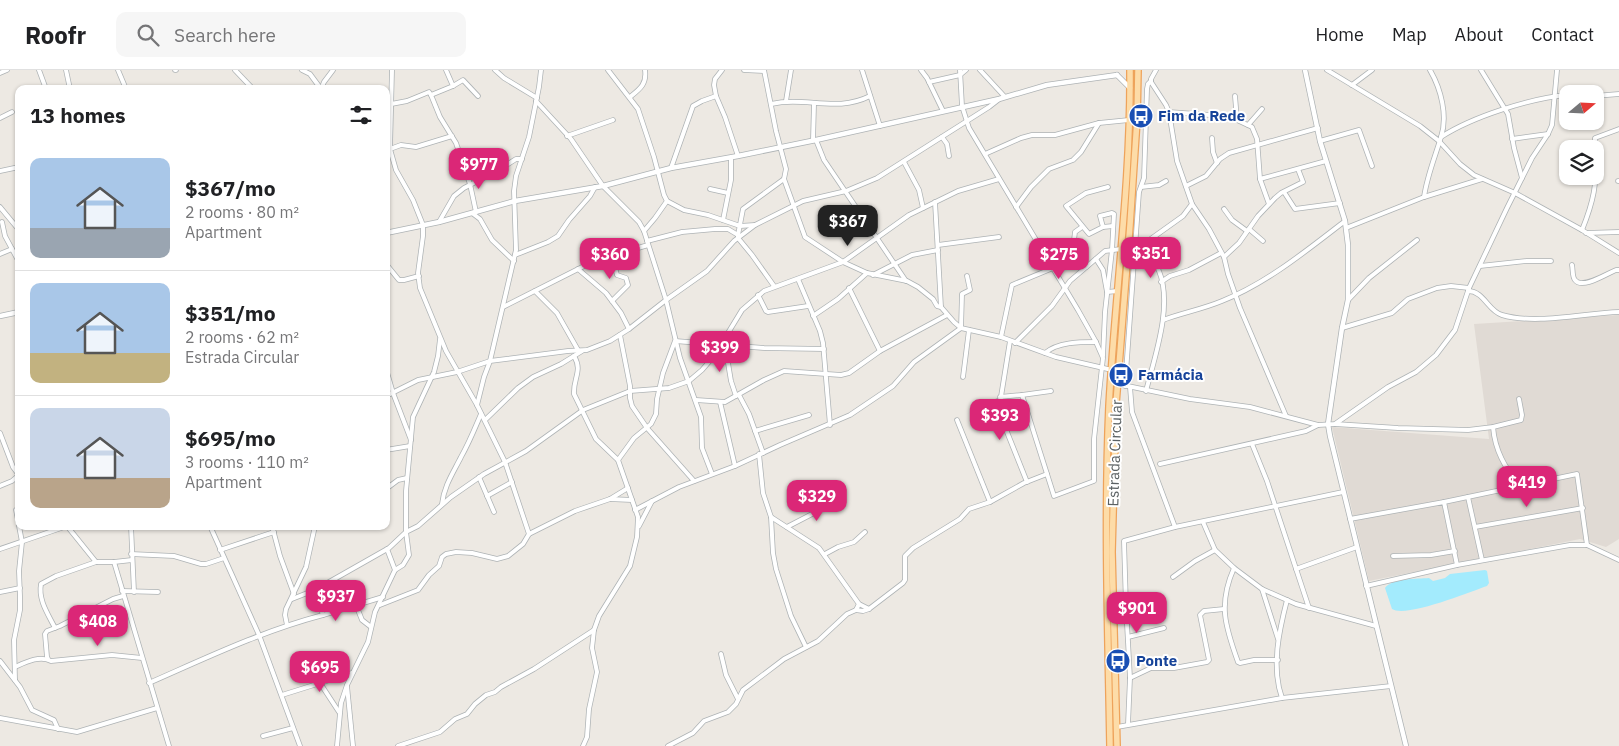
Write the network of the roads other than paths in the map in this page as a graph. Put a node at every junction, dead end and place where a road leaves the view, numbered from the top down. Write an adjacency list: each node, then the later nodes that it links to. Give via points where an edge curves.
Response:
1 (7, 70): 33 (street)
2 (39, 70): 37 (street)
3 (66, 70): 38 (street)
4 (118, 70): 39 (street)
5 (235, 70): 40 (street)
6 (302, 70): 41 (street, via 310,74)
7 (392, 70): 60 (street)
8 (446, 70): 44 (street)
9 (495, 70): 58 (street)
10 (541, 70): 58 (street)
11 (608, 70): 54 (street)
12 (645, 70): 54 (street, via 645,82)
13 (722, 70): 50 (street, via 714,82)
14 (744, 70): 15 (street)
15 (764, 70): 61 (street)
16 (791, 70): 59 (street)
17 (862, 70): 51 (street)
18 (921, 70): 36 (street)
19 (966, 70): 31 (street)
20 (980, 70): 55 (street)
21 (1130, 70): 45 (main road, Estrada Circular)
22 (1138, 70): 164 (main road, Estrada Circular)
23 (1156, 70): 35 (street)
24 (1305, 70): 78 (street)
25 (1327, 70): 43 (street)
26 (1372, 70): 43 (street)
27 (1430, 70): 85 (street, via 1441,96)
28 (1481, 70): 65 (street)
29 (1557, 70): 56 (street)
30 (330, 71): 42 (street)
31 (960, 72): 36 (street); 63 (street)
32 (1119, 72): 45 (street); 55 (street, via 1047,85)
33 (1, 73): 34 (street)
34 (0, 79)
35 (1151, 81): 68 (street); 120 (street, via 1148,84)
36 (929, 82): 66 (street)
37 (45, 85)
38 (69, 85)
39 (124, 85)
40 (250, 85)
41 (318, 85)
42 (323, 85)
43 (1352, 85): 85 (street)
44 (453, 86): 47 (street); 49 (street, via 463,80)
45 (1130, 88): 71 (main road, Estrada Circular)
46 (1619, 94): 48 (street)
47 (431, 95): 60 (street, via 429,92 408,101); 81 (street)
48 (1604, 95)
49 (478, 96)
50 (716, 96): 95 (street); 104 (street, via 693,106)
51 (870, 96): 62 (street, via 856,103); 77 (street)
52 (1236, 96): 72 (street)
53 (1559, 96): 56 (street)
54 (630, 97): 107 (street, via 640,114)
55 (1005, 97): 57 (street)
56 (1555, 97): 65 (street); 80 (street)
57 (999, 99): 63 (street); 73 (street)
58 (537, 100): 82 (street); 98 (street)
59 (786, 101): 61 (street); 62 (street)
60 (392, 103): 75 (street)
61 (771, 104): 92 (street)
62 (814, 104): 87 (street)
63 (962, 106): 66 (street); 73 (street)
64 (1262, 108): 76 (street)
65 (1505, 108): 85 (street, via 1470,121); 86 (street)
66 (943, 110): 77 (street)
67 (12, 112): 69 (street)
68 (1169, 112): 72 (street); 117 (street, via 1174,150)
69 (0, 118)
70 (614, 120): 82 (street)
71 (1129, 120): 74 (street); 167 (main road, Estrada Circular)
72 (1237, 120): 76 (street)
73 (966, 122): 83 (street); 94 (street)
74 (1099, 123): 94 (street, via 1055,135 1020,138); 134 (street, via 1073,160 1049,169)
75 (390, 125)
76 (1248, 125): 90 (street, via 1255,133)
77 (880, 126): 87 (street)
78 (1318, 128): 89 (street); 90 (street)
79 (1619, 129): 88 (street)
80 (1548, 134): 86 (street); 108 (street)
81 (452, 136): 91 (street, via 416,147); 114 (street)
82 (568, 136): 116 (street)
83 (942, 137): 96 (street); 100 (street)
84 (1212, 138): 101 (street)
85 (1440, 139): 112 (street, via 1460,164); 126 (street)
86 (1512, 139): 108 (street)
87 (814, 140): 92 (street); 122 (street)
88 (1595, 140)
89 (1320, 141): 99 (street); 102 (street, via 1359,130)
90 (1258, 145): 101 (street, via 1229,153); 111 (street)
91 (390, 147)
92 (780, 147): 95 (street); 109 (street, via 786,169)
93 (390, 153): 145 (street)
94 (985, 154): 110 (street)
95 (738, 156): 97 (street)
96 (949, 156)
97 (731, 158): 104 (street); 124 (street)
98 (522, 159): 114 (street, via 516,159); 127 (street, via 516,176)
99 (1326, 161): 105 (street); 130 (street)
100 (904, 162): 122 (street); 135 (street, via 919,190)
101 (1217, 163): 117 (street, via 1206,176)
102 (1372, 166)
103 (15, 168): 106 (street)
104 (671, 168): 107 (street)
105 (1298, 169): 111 (street); 123 (street, via 1303,182)
106 (0, 171)
107 (658, 172): 116 (street); 128 (street)
108 (1522, 178): 125 (street)
109 (784, 179): 133 (street); 146 (street, via 743,209)
110 (999, 179): 129 (street, via 958,191); 134 (street)
111 (1260, 179): 132 (street)
112 (1482, 179): 125 (street); 126 (street)
113 (1166, 181): 120 (street, via 1153,187)
114 (470, 184): 138 (street); 143 (street, via 454,196)
115 (1595, 185): 153 (street)
116 (603, 186): 118 (street); 154 (street)
117 (1186, 186): 131 (street)
118 (595, 187): 127 (street); 175 (street, via 558,236)
119 (1108, 187): 149 (street, via 1091,191 1066,206)
120 (1141, 187): 164 (street)
121 (710, 189): 124 (street)
122 (846, 191): 133 (street); 160 (street)
123 (1284, 192): 130 (street, via 1295,209); 132 (street)
124 (728, 193): 140 (street)
125 (1515, 193): 153 (street); 184 (street)
126 (1424, 197): 151 (street)
127 (515, 201): 138 (street); 175 (street)
128 (667, 201): 140 (street, via 684,210); 154 (street)
129 (935, 202): 135 (street); 165 (street)
130 (1340, 202): 141 (street)
131 (1192, 204): 173 (street, via 1183,216 1144,243); 176 (street)
132 (1269, 204): 152 (street)
133 (792, 206): 147 (street); 181 (street, via 805,237)
134 (1016, 207): 186 (street)
135 (923, 208): 160 (street)
136 (1, 209): 142 (street); 144 (street)
137 (1224, 209): 152 (street, via 1232,220)
138 (476, 212): 139 (street); 139 (street); 143 (street)
139 (480, 219): 180 (street, via 492,240)
140 (723, 220): 146 (street)
141 (1345, 221): 151 (street); 205 (street, via 1280,270)
142 (1, 222): 166 (street)
143 (439, 222): 145 (street)
144 (15, 225)
145 (423, 225): 155 (street); 192 (street)
146 (740, 226): 147 (street); 158 (street)
147 (755, 226): 158 (street)
148 (1113, 226): 150 (street); 150 (street, via 1112,213 1100,216); 169 (street)
149 (1082, 227): 150 (street, via 1088,234); 185 (street, via 1075,232 1074,240)
150 (1103, 227)
151 (1346, 228): 207 (street)
152 (1248, 230): 161 (street); 176 (street)
153 (1582, 230): 157 (street)
154 (644, 231): 163 (street)
155 (390, 232)
156 (1619, 232): 157 (street)
157 (1586, 233): 170 (street)
158 (738, 236): 163 (street, via 728,229 715,229 682,232); 197 (street); 206 (street, via 707,272)
159 (999, 237): 165 (street)
160 (876, 238): 181 (street); 182 (street)
161 (1263, 240)
162 (1417, 240): 207 (street, via 1368,278)
163 (648, 243): 177 (street); 206 (street)
164 (1131, 247): 173 (street); 219 (main road, Estrada Circular); 220 (street)
165 (938, 248): 182 (street); 211 (street)
166 (12, 249): 172 (street); 174 (street)
167 (1121, 249): 169 (street); 202 (main road, Estrada Circular)
168 (1619, 249): 170 (street)
169 (1112, 250): 178 (street); 203 (street)
170 (1614, 250): 171 (street)
171 (1619, 253)
172 (0, 254)
173 (1142, 254): 196 (street, via 1158,270)
174 (15, 255)
175 (515, 255): 180 (street)
176 (1222, 255): 196 (street); 205 (street)
177 (612, 256): 188 (street); 208 (street, via 618,275 626,278 628,285)
178 (1096, 259): 185 (street); 203 (street, via 1103,270)
179 (1551, 260): 184 (street)
180 (514, 261): 210 (street)
181 (843, 262): 190 (street); 194 (street)
182 (894, 263): 191 (street); 195 (street)
183 (1572, 265): 189 (street, via 1574,278 1579,283)
184 (1480, 266): 200 (street)
185 (1086, 267): 199 (street)
186 (1053, 268): 199 (street); 226 (street, via 1012,285)
187 (390, 269): 192 (street, via 399,280)
188 (578, 269): 201 (street); 208 (street)
189 (1619, 270)
190 (867, 273): 191 (street); 198 (street)
191 (873, 275): 195 (street)
192 (418, 276): 225 (street)
193 (967, 276): 218 (street, via 970,290 962,294)
194 (798, 278): 197 (street); 209 (street)
195 (907, 281): 211 (street)
196 (1161, 282): 217 (street, via 1165,300)
197 (774, 286): 204 (street)
198 (849, 288): 216 (street); 234 (street)
199 (1065, 288): 229 (street); 230 (street)
200 (1468, 289): 212 (street, via 1478,293 1503,316 1545,318); 221 (street, via 1456,286 1437,288 1408,299 1392,313); 270 (street, via 1455,330 1436,355 1416,372 1388,387)
201 (535, 290): 210 (street); 233 (street, via 557,313)
202 (1118, 291): 203 (street); 240 (main road, Estrada Circular)
203 (1107, 292): 237 (street)
204 (758, 295): 209 (street, via 766,311); 231 (street, via 737,317)
205 (1235, 295): 217 (street); 266 (street)
206 (666, 300): 222 (street); 227 (street)
207 (1348, 300): 221 (street)
208 (612, 301): 222 (street)
209 (808, 306): 216 (street)
210 (503, 307): 238 (street)
211 (941, 308): 214 (street)
212 (1619, 312)
213 (15, 313): 215 (street)
214 (947, 315): 218 (street); 234 (street)
215 (0, 316)
216 (813, 316): 232 (street)
217 (1163, 320): 250 (street)
218 (961, 328): 223 (street); 271 (street, via 924,354 893,386)
219 (1122, 328): 220 (street); 247 (main road, Estrada Circular)
220 (1130, 328): 248 (street)
221 (1342, 328): 269 (street)
222 (629, 329): 224 (street)
223 (969, 330): 226 (street); 243 (street)
224 (620, 335): 233 (street); 251 (street)
225 (440, 337): 241 (street); 244 (street)
226 (1001, 338): 228 (street)
227 (675, 341): 231 (street); 245 (street); 249 (street)
228 (1010, 341): 230 (street); 257 (street)
229 (1096, 342): 235 (street, via 1058,346); 237 (street)
230 (1015, 343): 235 (street)
231 (724, 344): 232 (street); 245 (street); 256 (street, via 731,381)
232 (824, 349): 242 (street)
233 (580, 351): 236 (street); 238 (street)
234 (880, 351): 242 (street, via 849,373)
235 (1045, 353): 239 (street)
236 (574, 356): 262 (street, via 579,366 574,394); 267 (street, via 532,377)
237 (1103, 358): 239 (street)
238 (490, 360): 241 (street); 261 (street)
239 (1102, 367): 240 (street); 288 (street, via 1094,439 1094,481 1054,496)
240 (1112, 370): 415 (main road, Estrada Circular, via 1106,568)
241 (457, 372): 244 (street); 261 (street)
242 (826, 374): 256 (street, via 784,371); 271 (street)
243 (963, 377)
244 (432, 378): 253 (street, via 418,380); 278 (street, via 413,417)
245 (689, 381): 249 (street); 259 (street)
246 (390, 383): 253 (street)
247 (1118, 384): 248 (street); 403 (main road, Estrada Circular, via 1112,552)
248 (1127, 386): 250 (street); 317 (street, via 1132,412)
249 (659, 388): 251 (street); 274 (street, via 656,414)
250 (1146, 390): 266 (street)
251 (630, 391): 262 (street); 274 (street, via 632,406)
252 (1051, 391): 255 (street)
253 (393, 393): 254 (street); 278 (street)
254 (390, 394)
255 (1022, 395): 257 (street); 288 (street)
256 (738, 396): 260 (street); 275 (street)
257 (1000, 398): 263 (street); 294 (street, via 1001,417)
258 (1519, 399): 273 (street, via 1523,419)
259 (696, 400): 260 (street); 287 (street, via 702,420 702,448)
260 (720, 402): 285 (street)
261 (477, 405): 264 (street)
262 (583, 410): 282 (street, via 599,443); 283 (street, via 526,452)
263 (975, 410)
264 (481, 414): 267 (street); 308 (street, via 448,481)
265 (809, 414): 275 (street)
266 (1286, 416): 272 (street)
267 (485, 420): 283 (street)
268 (957, 420): 306 (street)
269 (1328, 424): 270 (street); 272 (street); 299 (street)
270 (1335, 424): 273 (street, via 1468,430)
271 (830, 425): 281 (street)
272 (1318, 425): 279 (street)
273 (1493, 427): 297 (street, via 1498,454)
274 (647, 428): 282 (street, via 634,438); 292 (street)
275 (755, 431): 281 (street)
276 (0, 433): 277 (street)
277 (2, 439): 286 (street)
278 (411, 444): 280 (street); 291 (street)
279 (1252, 444): 284 (street); 309 (street)
280 (390, 449)
281 (761, 454): 285 (street); 313 (street, via 763,493)
282 (618, 460): 298 (street)
283 (505, 462): 289 (street); 293 (street)
284 (1160, 464)
285 (735, 466): 287 (street)
286 (15, 470)
287 (712, 474): 292 (street)
288 (1046, 474): 294 (street)
289 (479, 477): 300 (street); 308 (street)
290 (15, 478): 295 (street)
291 (407, 478): 296 (street); 327 (street)
292 (694, 481): 305 (street)
293 (512, 482): 300 (street); 329 (street)
294 (1028, 482): 306 (street)
295 (0, 486)
296 (390, 486)
297 (1519, 486): 301 (street); 310 (street, via 1577,474)
298 (628, 488): 302 (street); 303 (street)
299 (1343, 492): 309 (street); 314 (street)
300 (487, 496): 312 (street)
301 (1468, 497): 307 (street); 318 (street)
302 (610, 499): 303 (street); 329 (street, via 575,511)
303 (632, 500): 311 (street)
304 (839, 500): 319 (street)
305 (652, 501): 311 (street); 316 (street)
306 (990, 502): 368 (street, via 969,509 960,519 913,548 905,556 905,582)
307 (1444, 502): 314 (street); 337 (street)
308 (442, 504): 327 (street, via 418,526)
309 (1275, 506): 315 (street); 349 (street)
310 (1583, 508): 318 (street); 331 (street)
311 (636, 510): 316 (street)
312 (494, 512)
313 (772, 518): 319 (street); 381 (street, via 776,569 791,616)
314 (1350, 519): 332 (street)
315 (1204, 522): 317 (street); 336 (street)
316 (638, 527): 377 (street, via 630,566 599,616)
317 (1175, 527): 379 (street, via 1124,541)
318 (1475, 527): 343 (street)
319 (787, 528): 339 (street)
320 (20, 530): 330 (street)
321 (56, 530): 330 (street)
322 (70, 530): 345 (street)
323 (131, 530): 338 (street)
324 (212, 530): 335 (street)
325 (314, 530): 360 (street, via 306,567)
326 (274, 532): 335 (street); 360 (street)
327 (406, 532): 333 (street); 350 (street, via 409,555)
328 (866, 532): 339 (street, via 854,542)
329 (529, 534): 364 (street, via 516,550 497,559 472,553 446,554 418,590)
330 (22, 542): 334 (street); 353 (street)
331 (1588, 544): 343 (street); 344 (street)
332 (1357, 547): 349 (street); 352 (street)
333 (387, 549): 350 (street); 355 (street)
334 (0, 550)
335 (220, 550): 341 (street)
336 (1215, 550): 348 (street); 351 (street)
337 (1455, 551): 340 (street); 347 (street)
338 (132, 554): 341 (street, via 174,556 201,564); 342 (street)
339 (825, 554): 365 (street)
340 (1393, 556)
341 (224, 558): 378 (street)
342 (132, 560): 346 (street); 357 (street)
343 (1482, 560): 347 (street)
344 (1619, 560)
345 (96, 562): 346 (street); 374 (street, via 40,584 42,602)
346 (114, 562): 359 (street)
347 (1458, 565): 352 (street)
348 (1234, 568): 354 (street); 369 (street, via 1226,590)
349 (1296, 569): 367 (street)
350 (395, 570): 361 (street)
351 (1173, 577)
352 (1366, 586): 373 (street)
353 (20, 588): 356 (street); 388 (street, via 20,610 14,640)
354 (1262, 589): 363 (street); 380 (street)
355 (315, 590): 362 (street); 371 (street)
356 (0, 592)
357 (134, 592): 358 (street); 359 (street)
358 (158, 592)
359 (123, 593): 374 (street); 383 (street)
360 (294, 594): 362 (street)
361 (383, 597): 364 (street); 366 (street)
362 (292, 599): 372 (street, via 286,609)
363 (1287, 600): 367 (street); 380 (street)
364 (380, 604): 375 (street)
365 (859, 604): 368 (street); 370 (street)
366 (356, 605): 371 (street); 375 (street, via 362,620)
367 (1309, 608): 373 (street)
368 (869, 609): 370 (street)
369 (1224, 609): 386 (street, via 1226,627 1238,663); 390 (street, via 1204,611 1200,615 1207,662 1151,668)
370 (856, 610): 381 (street)
371 (323, 615): 372 (street)
372 (287, 625): 378 (street)
373 (1376, 626): 395 (street)
374 (55, 628): 384 (street, via 45,634)
375 (371, 628): 389 (street, via 368,642)
376 (1164, 628): 379 (street)
377 (594, 630): 412 (street, via 486,695 467,714 440,732); 413 (street, via 592,648 597,672)
378 (260, 635): 392 (street); 396 (street)
379 (1128, 637): 390 (street)
380 (1278, 641): 386 (street)
381 (806, 647): 398 (street, via 743,690)
382 (721, 654): 398 (street)
383 (142, 658): 384 (street, via 112,655); 392 (street)
384 (48, 659): 388 (street, via 34,659)
385 (311, 660): 393 (street)
386 (1278, 660): 397 (street, via 1277,680)
387 (0, 661): 391 (street)
388 (15, 667): 391 (street)
389 (352, 673): 393 (street); 394 (street)
390 (1130, 678): 402 (street)
391 (15, 680): 404 (street, via 32,710 54,720)
392 (149, 683): 399 (street)
393 (320, 683): 396 (street); 400 (street)
394 (347, 685): 400 (street); 411 (street)
395 (1391, 686): 397 (street); 417 (street)
396 (282, 695): 405 (street)
397 (1282, 698): 402 (street)
398 (738, 699): 407 (street, via 728,712 704,720 693,733)
399 (157, 708): 404 (street, via 80,732); 408 (street)
400 (339, 712): 410 (street)
401 (0, 718): 404 (street)
402 (1128, 724): 403 (street)
403 (1117, 727): 416 (main road, Estrada Circular)
404 (58, 728)
405 (293, 728): 406 (street); 409 (street)
406 (263, 736)
407 (676, 744): 414 (street)
408 (169, 746)
409 (300, 746)
410 (337, 746)
411 (354, 746)
412 (398, 746)
413 (583, 746)
414 (668, 746)
415 (1110, 746)
416 (1117, 746)
417 (1406, 746)

